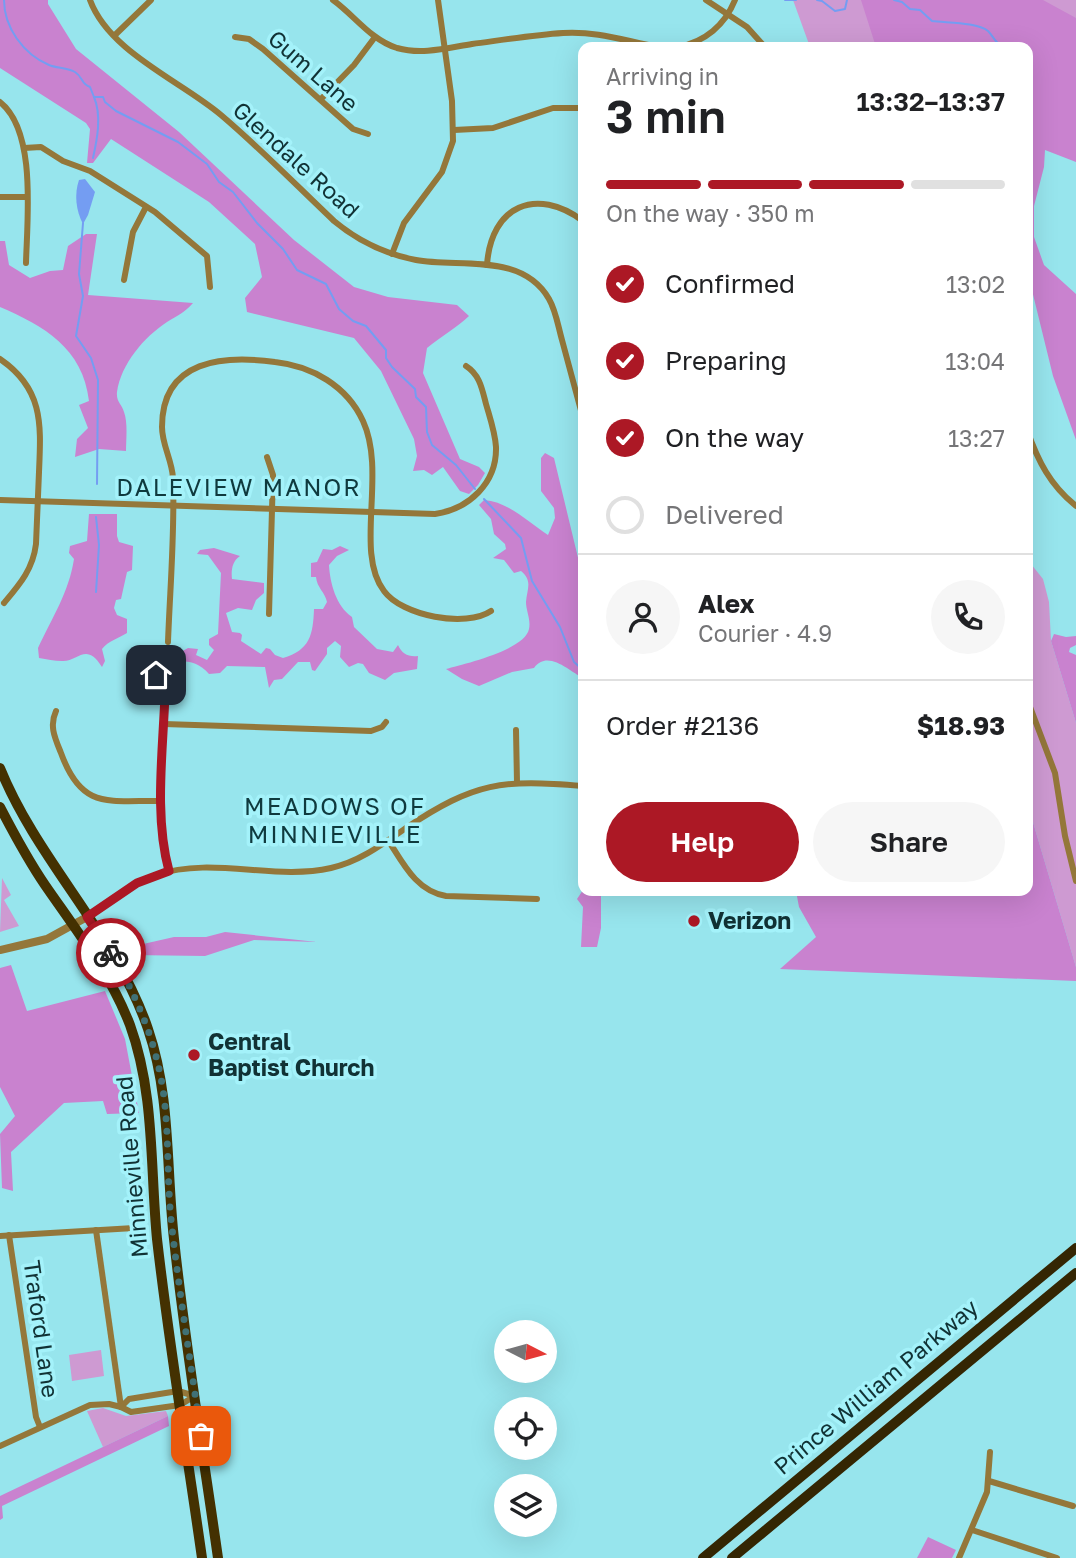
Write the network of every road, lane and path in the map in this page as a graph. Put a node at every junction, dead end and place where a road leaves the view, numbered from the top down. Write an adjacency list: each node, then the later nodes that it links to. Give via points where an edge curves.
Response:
1 (90, 0): 8 (street, Glendale Road, via 97,16)
2 (151, 0): 8 (street)
3 (333, 0): 10 (street)
4 (438, 0): 14 (street)
5 (706, 0): 7 (street)
6 (735, 0): 7 (street)
7 (728, 14): 12 (street, via 708,36); 13 (street)
8 (115, 35): 25 (street, Glendale Road, via 146,63 220,114 343,228)
9 (235, 37): 15 (street, Gum Lane, via 263,48)
10 (375, 37): 14 (street, via 408,50); 15 (street)
11 (639, 42): 14 (street, via 584,33)
12 (695, 42)
13 (761, 42)
14 (445, 48): 18 (street)
15 (321, 99): 19 (street, Gum Lane, via 353,129)
16 (0, 102): 20 (street)
17 (578, 108): 18 (street, via 553,107 493,128)
18 (454, 130): 25 (street, via 447,162 404,223)
19 (368, 134)
20 (24, 148): 22 (street); 23 (street, via 44,148)
21 (0, 197): 22 (street)
22 (27, 197): 26 (street)
23 (146, 206): 28 (street, via 133,232); 29 (street, via 206,254)
24 (578, 217): 27 (street, via 550,204 520,206 502,219 494,232)
25 (392, 254): 27 (street, Glendale Road, via 426,262)
26 (26, 263)
27 (487, 265): 32 (street, Glendale Road, via 520,272 548,297)
28 (124, 280)
29 (210, 287)
30 (0, 359): 36 (street, via 24,380 38,410)
31 (466, 366): 40 (street, via 479,379 496,444 484,486 469,502 445,512)
32 (578, 400)
33 (1033, 445): 38 (street, via 1047,475)
34 (267, 457): 39 (street, via 273,475)
35 (0, 500): 36 (street)
36 (38, 501): 37 (street); 41 (street, via 31,566)
37 (172, 506): 39 (street); 40 (street, via 172,467 162,428 167,399 192,369 238,360 301,366 323,377 350,400 371,443); 44 (street)
38 (1076, 506)
39 (272, 509): 40 (street); 43 (street)
40 (372, 512): 42 (street, via 372,562 389,597 406,610 425,616 474,618)
41 (4, 603)
42 (491, 611)
43 (270, 614)
44 (168, 642)
45 (156, 675): 49 (street, via 165,690)
46 (57, 711): 54 (street, via 53,732 78,787 108,800)
47 (1033, 714): 58 (street, via 1055,774)
48 (386, 722): 49 (street, via 370,731)
49 (164, 724): 54 (street)
50 (516, 730): 52 (street)
51 (0, 768): 60 (main road, Minnieville Road, via 22,817)
52 (517, 782): 53 (street); 56 (street, via 462,795)
53 (578, 786)
54 (162, 801): 57 (street)
55 (0, 807): 61 (main road, Minnieville Road)
56 (388, 840): 57 (street, via 331,869); 59 (street, via 417,883 432,892)
57 (169, 871): 60 (street, via 137,883)
58 (1076, 881)
59 (537, 899)
60 (87, 917): 61 (street); 70 (main road, Minnieville Road, via 135,996 155,1053 164,1098 176,1264)
61 (74, 925): 62 (street, via 47,939); 69 (main road, Minnieville Road, via 122,1005 141,1059 161,1272)
62 (0, 950)
63 (134, 1228): 64 (street)
64 (96, 1230): 65 (street); 72 (street)
65 (9, 1235): 66 (street); 73 (street, Traford Lane)
66 (0, 1236)
67 (1076, 1248): 81 (highway, Prince William Parkway)
68 (1076, 1273): 82 (highway, Prince William Parkway)
69 (178, 1391): 70 (street); 71 (main road, Minnieville Road); 72 (street, via 129,1399)
70 (195, 1396): 71 (street); 80 (main road, Minnieville Road)
71 (180, 1405): 72 (street, via 131,1412); 79 (main road, Minnieville Road)
72 (121, 1407): 73 (street, via 90,1405)
73 (40, 1427): 74 (street)
74 (0, 1446)
75 (990, 1452): 76 (street)
76 (989, 1480): 77 (street); 78 (street)
77 (1073, 1506)
78 (972, 1530): 83 (street); 84 (street)
79 (202, 1558)
80 (218, 1558)
81 (703, 1558)
82 (732, 1558)
83 (959, 1558)
84 (1057, 1558)

